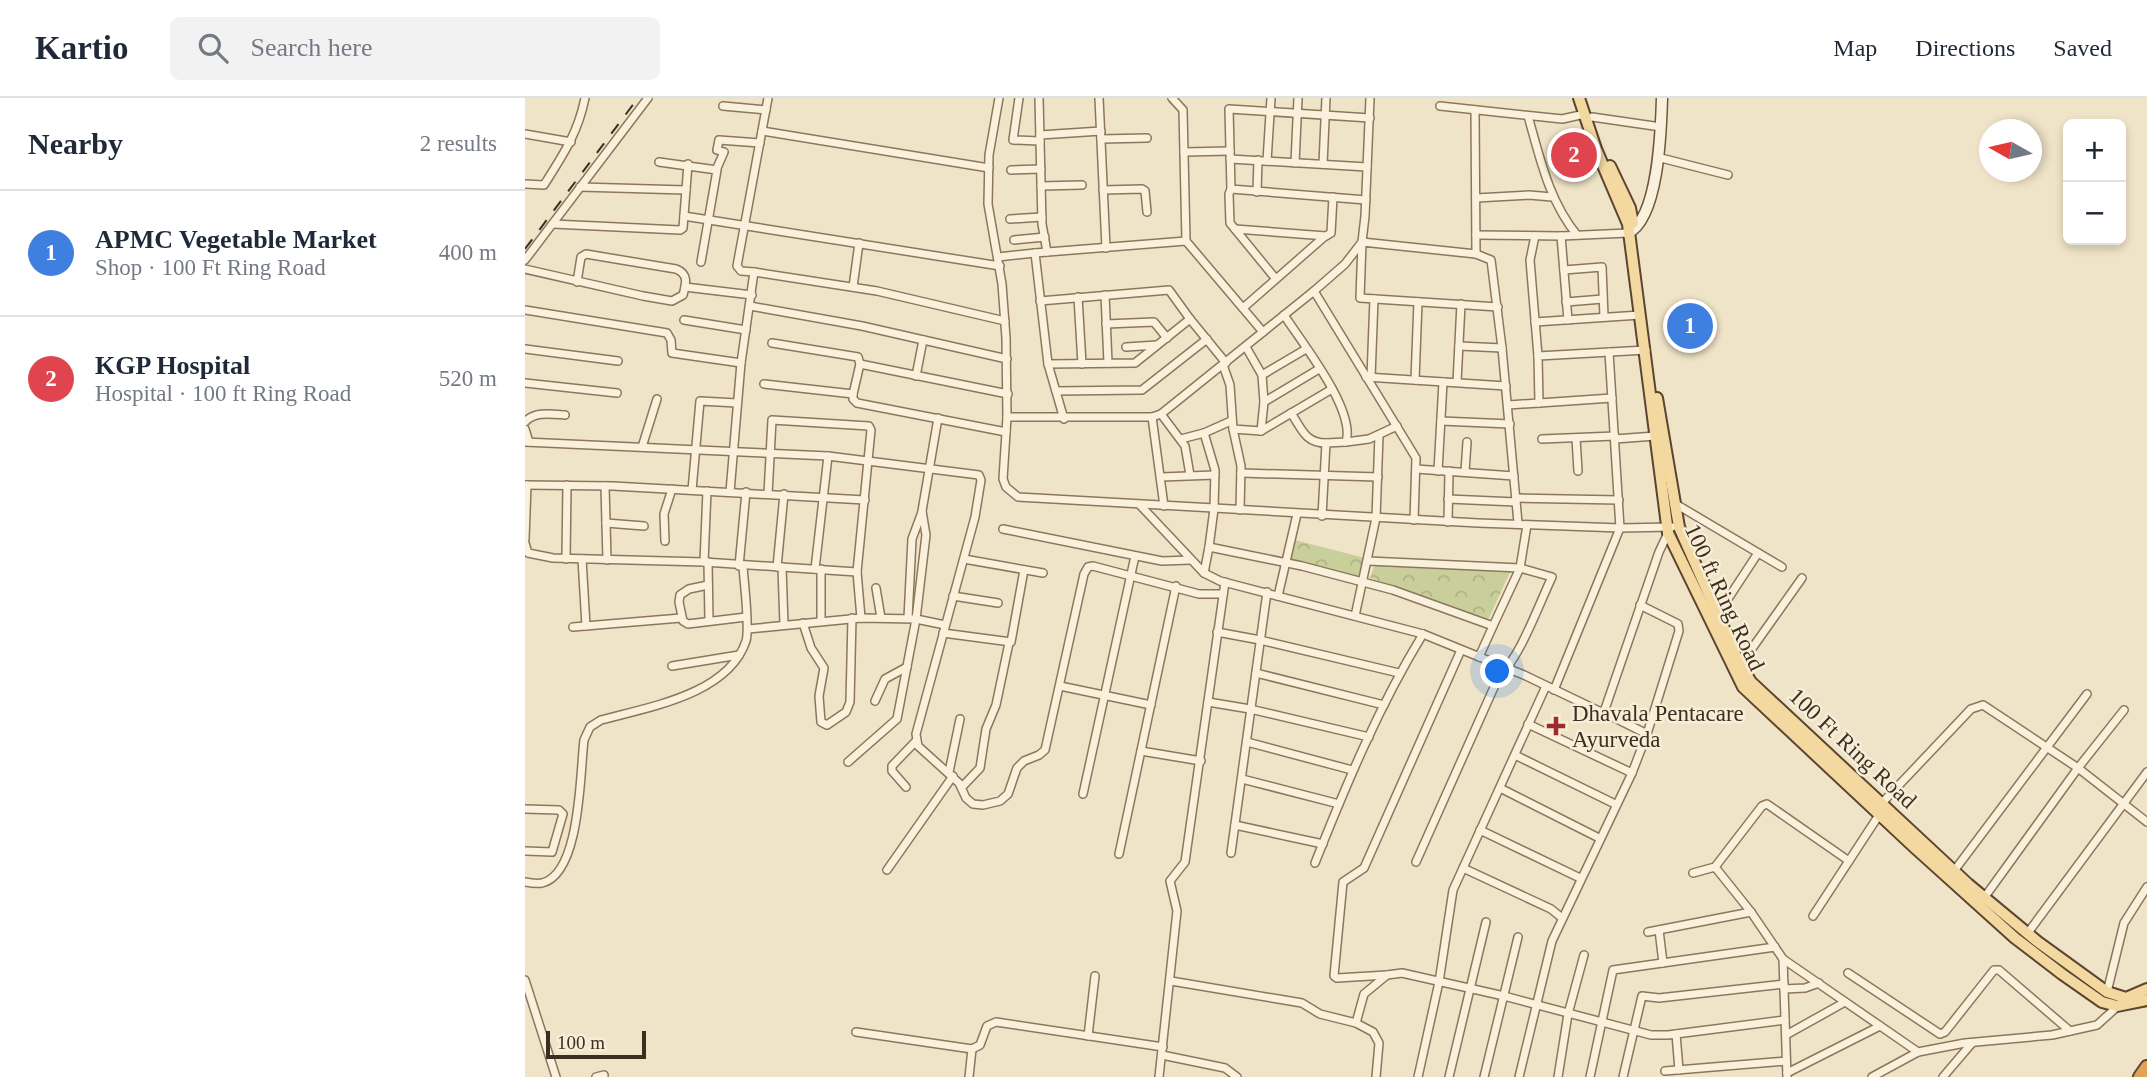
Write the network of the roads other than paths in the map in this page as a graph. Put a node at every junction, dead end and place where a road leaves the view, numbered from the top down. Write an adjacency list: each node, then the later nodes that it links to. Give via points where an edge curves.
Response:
1 (585, 98): 32 (street)
2 (648, 98): 52 (street)
3 (768, 98): 18 (street)
4 (999, 98): 45 (street)
5 (1019, 98): 30 (street, via 1013,140)
6 (1039, 98): 30 (street)
7 (1100, 98): 29 (street)
8 (1172, 98): 34 (street, via 1183,110)
9 (1271, 98): 20 (street)
10 (1299, 98): 21 (street)
11 (1326, 98): 22 (street)
12 (1370, 98): 25 (street)
13 (1579, 98): 23 (main road, 100 ft Ring Road)
14 (1586, 98): 23 (main road)
15 (1662, 98): 26 (street)
16 (723, 106): 18 (street)
17 (1440, 106): 19 (street)
18 (766, 110): 27 (street)
19 (1475, 110): 24 (street); 59 (street)
20 (1270, 112): 21 (street); 35 (street, via 1229,109); 38 (street)
21 (1297, 113): 22 (street); 40 (street)
22 (1326, 115): 25 (street); 42 (street)
23 (1588, 115): 24 (street); 26 (street); 69 (main road, 100 ft Ring Road, via 1616,199)
24 (1528, 116): 58 (street)
25 (1370, 118): 43 (street)
26 (1661, 127): 36 (street)
27 (762, 131): 33 (street); 45 (street)
28 (525, 134): 32 (street)
29 (1101, 135): 30 (street); 31 (street); 55 (street)
30 (1040, 138): 46 (street)
31 (1147, 138)
32 (571, 142): 49 (street, via 544,185)
33 (760, 143): 44 (street, via 719,140 717,150 724,152); 67 (street)
34 (1184, 152): 35 (street); 77 (street)
35 (1230, 155): 37 (street); 53 (street)
36 (1657, 157): 48 (street); 69 (street, via 1650,204)
37 (1258, 160): 38 (street); 56 (street)
38 (1267, 161): 40 (street)
39 (659, 162): 41 (street)
40 (1295, 163): 42 (street)
41 (688, 164): 44 (street); 54 (street)
42 (1323, 164): 43 (street)
43 (1367, 167): 60 (street)
44 (717, 168): 64 (street)
45 (989, 168): 84 (street, via 988,204)
46 (1041, 169): 47 (street); 51 (street)
47 (1011, 170)
48 (1728, 174)
49 (525, 184)
50 (1082, 185): 51 (street)
51 (1041, 186): 63 (street)
52 (580, 187): 54 (street); 66 (street)
53 (1231, 189): 56 (street); 68 (street, via 1229,220)
54 (686, 190): 62 (street)
55 (1103, 190): 61 (street, via 1142,189); 80 (street)
56 (1257, 191): 57 (street)
57 (1333, 197): 60 (street); 75 (street, via 1331,233)
58 (1552, 197): 59 (street); 71 (street)
59 (1476, 198): 70 (street)
60 (1366, 200): 79 (street)
61 (1147, 212)
62 (684, 216): 64 (street); 66 (street, via 680,230)
63 (1042, 217): 65 (street); 74 (street)
64 (710, 219): 67 (street); 86 (street)
65 (1010, 219)
66 (553, 224): 85 (street)
67 (744, 224): 78 (street); 90 (street, via 737,266)
68 (1235, 229): 75 (street); 91 (street)
69 (1632, 231): 71 (street); 110 (main road, 100 ft Ring Road); 131 (main road, 100 Ft Ring Road)
70 (1476, 235): 72 (street); 83 (street)
71 (1577, 235): 73 (street)
72 (1535, 236): 73 (street); 116 (street, via 1530,260)
73 (1560, 236): 89 (street)
74 (1045, 237): 76 (street); 81 (street)
75 (1324, 237): 91 (street)
76 (1014, 240)
77 (1186, 241): 80 (street); 107 (street)
78 (859, 243): 87 (street); 94 (street)
79 (1361, 243): 83 (street); 95 (street); 99 (street, via 1359,296)
80 (1106, 248): 81 (street)
81 (1047, 252): 82 (street)
82 (1035, 253): 84 (street); 101 (street)
83 (1476, 254): 106 (street, via 1489,257 1492,263)
84 (998, 257): 87 (street)
85 (525, 260)
86 (701, 262)
87 (1000, 266): 115 (street)
88 (525, 269): 92 (street)
89 (1563, 270): 100 (street, via 1602,268); 103 (street)
90 (754, 272): 94 (street); 96 (street)
91 (1275, 278): 107 (street)
92 (577, 282): 93 (street, via 672,301 681,298); 93 (street, via 581,257 586,254 676,269 685,274)
93 (685, 287): 96 (street)
94 (853, 287): 115 (street)
95 (1314, 291): 109 (street); 145 (street)
96 (751, 295): 105 (street)
97 (1105, 295): 98 (street); 112 (street, via 1169,290); 117 (street)
98 (1078, 297): 101 (street); 137 (street)
99 (1374, 299): 102 (street); 145 (street)
100 (1604, 299): 103 (street); 111 (street)
101 (1040, 301): 140 (street)
102 (1419, 302): 104 (street); 146 (street)
103 (1566, 302): 114 (street)
104 (1461, 304): 106 (street); 127 (street)
105 (750, 306): 118 (street); 122 (street)
106 (1498, 307): 128 (street)
107 (1243, 309): 119 (street)
108 (525, 310): 136 (street, via 667,333 672,352)
109 (1284, 315): 119 (street); 130 (street)
110 (1640, 315): 111 (street); 131 (main road, 100 ft Ring Road)
111 (1604, 317): 114 (street)
112 (1190, 319): 120 (street); 121 (street)
113 (684, 320): 118 (street)
114 (1568, 320): 116 (street)
115 (1005, 321): 134 (street)
116 (1535, 323): 133 (street)
117 (1106, 324): 120 (street, via 1154,322); 138 (street)
118 (746, 330): 136 (street)
119 (1263, 332): 126 (street)
120 (1167, 338): 124 (street)
121 (1207, 339): 141 (street); 153 (street, via 1142,390)
122 (923, 340): 134 (street); 144 (street)
123 (772, 343): 139 (street, via 858,357)
124 (1157, 345): 125 (street); 138 (street, via 1135,363)
125 (1126, 346)
126 (1246, 346): 141 (street); 143 (street)
127 (1459, 346): 128 (street); 149 (street)
128 (1502, 348): 151 (street)
129 (525, 349): 135 (street)
130 (1306, 349): 142 (street); 143 (street)
131 (1646, 350): 132 (street); 180 (main road, 100 ft Ring Road); 223 (main road, 100 Ft Ring Road)
132 (1609, 352): 133 (street); 157 (street)
133 (1538, 356): 161 (street)
134 (1007, 359): 156 (street)
135 (618, 362)
136 (741, 363): 160 (street)
137 (1083, 363): 138 (street); 140 (street)
138 (1108, 363)
139 (860, 364): 144 (street); 155 (street)
140 (1048, 364): 153 (street)
141 (1224, 364): 164 (street); 173 (street)
142 (1319, 369): 152 (street); 159 (street)
143 (1262, 375): 159 (street)
144 (916, 376): 156 (street)
145 (1369, 377): 146 (street); 174 (street)
146 (1415, 380): 147 (street)
147 (1443, 382): 149 (street); 170 (street)
148 (525, 383): 154 (street)
149 (1457, 383): 151 (street)
150 (764, 384): 155 (street)
151 (1506, 386): 162 (street)
152 (1332, 389): 163 (street); 186 (street, via 1347,420)
153 (1056, 391): 169 (street)
154 (617, 393)
155 (853, 394): 168 (street, via 857,403)
156 (1008, 394): 166 (street)
157 (1612, 398): 161 (street); 182 (street)
158 (657, 400): 189 (street)
159 (1264, 402): 176 (street)
160 (737, 403): 190 (street, via 700,401); 191 (street)
161 (1539, 403): 162 (street)
162 (1508, 405): 172 (street)
163 (1291, 413): 176 (street); 188 (street, via 1308,439)
164 (1161, 414): 167 (street); 183 (street)
165 (565, 415): 171 (street, via 530,416)
166 (1007, 417): 169 (street); 177 (street)
167 (1152, 417): 169 (street); 205 (street)
168 (938, 418): 177 (street); 195 (street)
169 (1064, 419)
170 (1441, 421): 172 (street); 197 (street)
171 (525, 422)
172 (1510, 424): 204 (street)
173 (1232, 425): 176 (street); 178 (street); 201 (street)
174 (1397, 426): 179 (street); 196 (street, via 1416,458)
175 (525, 429): 185 (street)
176 (1261, 431)
177 (1006, 432): 224 (street, via 1003,480 1013,494)
178 (1204, 433): 183 (street); 203 (street)
179 (1379, 435): 186 (street); 207 (street)
180 (1654, 436): 182 (street); 240 (main road, 100 ft Ring Road)
181 (1576, 438): 182 (street); 184 (street); 199 (street)
182 (1615, 438): 222 (street)
183 (1181, 439): 202 (street)
184 (1542, 439)
185 (527, 442): 189 (street)
186 (1346, 442): 188 (street)
187 (1467, 442): 200 (street)
188 (1326, 443): 206 (street)
189 (642, 447): 190 (street)
190 (695, 449): 191 (street); 212 (street)
191 (732, 451): 192 (street); 214 (street)
192 (771, 453): 193 (street); 194 (street, via 772,420 869,426); 216 (street)
193 (828, 456): 194 (street); 218 (street)
194 (869, 461): 195 (street); 220 (street)
195 (929, 469): 228 (street); 248 (street, via 981,477)
196 (1416, 469): 197 (street); 232 (street)
197 (1438, 471): 198 (street)
198 (1449, 471): 200 (street); 219 (street)
199 (1578, 471)
200 (1465, 472): 204 (street)
201 (1241, 473): 206 (street); 227 (street)
202 (1190, 475): 203 (street); 205 (street)
203 (1215, 475): 226 (street)
204 (1514, 476): 221 (street)
205 (1161, 477): 225 (street)
206 (1325, 477): 207 (street); 230 (street)
207 (1378, 477): 231 (street)
208 (526, 485): 209 (street); 241 (street)
209 (567, 485): 210 (street); 246 (street)
210 (605, 486): 211 (street); 234 (street)
211 (672, 489): 212 (street); 242 (street, via 664,514)
212 (692, 490): 213 (street)
213 (707, 491): 214 (street); 252 (street)
214 (730, 492): 215 (street)
215 (746, 492): 216 (street); 254 (street)
216 (768, 494): 217 (street)
217 (784, 494): 218 (street); 255 (street)
218 (823, 497): 220 (street); 258 (street)
219 (1448, 499): 221 (street); 233 (street)
220 (865, 500): 260 (street)
221 (1516, 500): 222 (street); 235 (street)
222 (1619, 500): 238 (street)
223 (1674, 502): 240 (main road, 100 Ft Ring Road); 244 (street)
224 (1140, 504): 225 (street); 250 (street)
225 (1164, 506): 226 (street)
226 (1214, 509): 227 (street); 243 (street)
227 (1240, 510): 229 (street)
228 (922, 511): 283 (street, via 926,535); 283 (street, via 912,539)
229 (1297, 514): 230 (street); 253 (street)
230 (1322, 516): 231 (street)
231 (1375, 518): 232 (street); 251 (street)
232 (1414, 520): 233 (street)
233 (1448, 522): 235 (street)
234 (606, 523): 237 (street); 249 (street)
235 (1518, 523): 236 (street)
236 (1527, 525): 238 (street); 256 (street)
237 (644, 526)
238 (1620, 528): 240 (street); 307 (street)
239 (1003, 529): 245 (street)
240 (1671, 529): 275 (street); 276 (main road, 100 Ft Ring Road); 342 (main road, 100 ft Ring Road, via 1743,687)
241 (525, 541): 246 (street, via 528,553)
242 (666, 541)
243 (1209, 547): 253 (street); 262 (street)
244 (1758, 553): 257 (street); 276 (street)
245 (1135, 556): 250 (street, via 1169,562); 263 (street)
246 (566, 559): 247 (street)
247 (582, 559): 249 (street); 288 (street)
248 (964, 559): 259 (street); 272 (street)
249 (607, 560): 252 (street)
250 (1191, 560): 262 (street)
251 (1369, 561): 256 (street); 266 (street)
252 (706, 562): 254 (street); 267 (street)
253 (1286, 562): 266 (street); 273 (street)
254 (741, 566): 255 (street); 278 (street)
255 (780, 567): 258 (street); 287 (street)
256 (1520, 568): 289 (street); 303 (street, via 1552,577)
257 (1782, 568)
258 (818, 569): 260 (street); 285 (street)
259 (1024, 570): 261 (street); 296 (street)
260 (857, 572): 281 (street)
261 (1043, 573)
262 (1204, 573): 265 (street)
263 (1131, 575): 268 (street); 306 (street, via 1093,566 1086,570); 309 (street)
264 (1802, 578): 300 (street)
265 (1225, 582): 270 (street); 271 (street)
266 (1363, 582): 277 (street); 289 (street)
267 (708, 585): 279 (street, via 683,593); 284 (street)
268 (1176, 586): 271 (street, via 1199,594); 312 (street)
269 (876, 587): 282 (street)
270 (1267, 592): 273 (street); 295 (street)
271 (1223, 594): 293 (street)
272 (953, 596): 274 (street); 292 (street)
273 (1278, 596): 277 (street)
274 (998, 603)
275 (1640, 605): 316 (street); 319 (street, via 1680,629)
276 (1718, 614): 300 (main road, 100 Ft Ring Road)
277 (1355, 616): 294 (street)
278 (746, 617): 284 (street); 291 (street)
279 (681, 618): 284 (street, via 688,624); 288 (street)
280 (852, 618): 281 (street); 285 (street); 286 (street, via 850,702 846,712 827,726 821,722 820,709 824,668)
281 (861, 618): 282 (street)
282 (881, 618): 283 (street)
283 (912, 619): 292 (street); 302 (street)
284 (709, 621)
285 (821, 621): 286 (street)
286 (803, 623): 287 (street)
287 (784, 625): 291 (street)
288 (586, 626): 290 (street)
289 (1493, 626): 299 (street)
290 (573, 627)
291 (748, 629): 298 (street)
292 (944, 629): 296 (street); 321 (street)
293 (1217, 632): 295 (street); 311 (street)
294 (1423, 634): 297 (street); 305 (street)
295 (1259, 640): 304 (street); 305 (street)
296 (1009, 643): 335 (street, via 986,729 982,763)
297 (1461, 650): 299 (street); 376 (street, via 1364,868 1343,882 1334,976)
298 (739, 655): 301 (street); 360 (street, via 707,687 590,727 584,740 576,828 566,854 546,881)
299 (1479, 657): 303 (street)
300 (1741, 664): 342 (main road, 100 Ft Ring Road, via 1751,682)
301 (672, 666)
302 (907, 667): 310 (street, via 885,679); 327 (street, via 897,719)
303 (1508, 668): 307 (street); 352 (street, via 1499,676)
304 (1256, 673): 313 (street); 314 (street)
305 (1399, 673): 313 (street)
306 (1060, 687): 309 (street); 335 (street, via 1045,750 1017,768 1005,797 991,804 973,804)
307 (1550, 688): 316 (street); 318 (street)
308 (2087, 694): 323 (street)
309 (1105, 695): 312 (street); 337 (street)
310 (876, 701)
311 (1208, 702): 314 (street); 326 (street)
312 (1151, 705): 324 (street)
313 (1384, 705): 320 (street)
314 (1250, 709): 320 (street); 322 (street)
315 (2124, 710): 328 (street)
316 (1603, 712): 319 (street)
317 (960, 719): 332 (street)
318 (1528, 724): 325 (street); 330 (street)
319 (1647, 734): 330 (street)
320 (1369, 737): 329 (street)
321 (916, 741): 332 (street); 334 (street, via 893,766)
322 (1247, 742): 329 (street); 333 (street)
323 (2047, 747): 328 (street); 342 (street, via 1986,706 1976,706); 357 (street)
324 (1141, 751): 326 (street); 350 (street)
325 (1515, 755): 336 (street); 339 (street)
326 (1201, 761): 379 (street, via 1185,862 1170,881 1177,911)
327 (848, 762)
328 (2078, 768): 340 (street); 362 (street)
329 (1352, 770): 338 (street)
330 (1632, 772): 339 (street)
331 (2147, 772): 340 (street)
332 (951, 774): 335 (street); 356 (street)
333 (1242, 779): 338 (street); 344 (street)
334 (906, 787)
335 (962, 787)
336 (1500, 788): 345 (street); 346 (street)
337 (1083, 794)
338 (1339, 804): 347 (street)
339 (1615, 804): 346 (street)
340 (2123, 804): 343 (street); 369 (street)
341 (525, 809): 348 (street, via 563,814 552,852)
342 (1880, 809): 351 (street); 357 (main road, 100 Ft Ring Road); 389 (main road, 100 ft Ring Road, via 2015,938 2080,989 2102,1002)
343 (2147, 822)
344 (1235, 825): 347 (street); 349 (street)
345 (1481, 830): 355 (street); 359 (street)
346 (1599, 838): 359 (street)
347 (1323, 844): 353 (street)
348 (525, 851)
349 (1231, 853)
350 (1119, 855)
351 (1849, 861): 354 (street, via 1767,804); 364 (street)
352 (1416, 862)
353 (1315, 863)
354 (1715, 867): 358 (street); 363 (street)
355 (1463, 868): 365 (street); 380 (street, via 1453,890)
356 (887, 870)
357 (1954, 871): 362 (main road, 100 Ft Ring Road)
358 (1693, 873)
359 (1580, 878): 365 (street)
360 (525, 882)
361 (2147, 887): 385 (street, via 2124,923)
362 (1984, 898): 369 (main road, 100 Ft Ring Road)
363 (1751, 912): 367 (street); 371 (street)
364 (1813, 916)
365 (1562, 918): 390 (street, via 1549,948)
366 (1486, 922): 383 (street)
367 (1659, 930): 368 (street); 374 (street)
368 (1649, 932)
369 (2027, 934): 385 (main road, 100 Ft Ring Road)
370 (1518, 937): 386 (street)
371 (1775, 947): 373 (street); 374 (street)
372 (1584, 955): 391 (street)
373 (1783, 959): 381 (street); 382 (street)
374 (1663, 963): 394 (street, via 1613,970)
375 (1848, 973): 397 (street, via 1941,1034 1994,970 1999,970)
376 (1387, 975): 380 (street, via 1402,973); 393 (street, via 1364,994)
377 (1095, 976): 401 (street)
378 (525, 980): 411 (street)
379 (1171, 981): 393 (street, via 1302,1003 1320,1014); 404 (street)
380 (1439, 982): 383 (street); 416 (street)
381 (1819, 984): 382 (street); 388 (street)
382 (1784, 986): 392 (street); 396 (street, via 1641,996)
383 (1471, 989): 386 (street); 417 (street)
384 (2147, 989): 389 (main road)
385 (2107, 992): 389 (main road, 100 Ft Ring Road)
386 (1504, 996): 390 (street); 418 (street)
387 (2147, 1000): 389 (main road)
388 (1845, 1002): 395 (street); 400 (street)
389 (2122, 1002): 397 (street, via 2097,1025)
390 (1536, 1005): 391 (street); 419 (street)
391 (1569, 1014): 394 (street); 420 (street)
392 (1785, 1020): 399 (street); 400 (street)
393 (1356, 1023): 415 (street, via 1369,1029 1379,1043)
394 (1601, 1023): 396 (street); 421 (street)
395 (1880, 1026): 405 (street); 410 (street)
396 (1633, 1031): 399 (street); 422 (street)
397 (2070, 1031): 402 (street)
398 (856, 1032): 403 (street)
399 (1676, 1034): 408 (street)
400 (1786, 1035): 406 (street)
401 (1088, 1036): 403 (street, via 996,1022 987,1026 979,1045); 404 (street)
402 (1972, 1043): 405 (street); 424 (street)
403 (972, 1049): 412 (street)
404 (1162, 1051): 413 (street); 414 (street, via 1225,1068)
405 (1918, 1052): 423 (street)
406 (1786, 1061): 408 (street); 410 (street)
407 (2147, 1067): 425 (highway)
408 (1679, 1070): 409 (street)
409 (1665, 1071)
410 (1787, 1075)
411 (556, 1077)
412 (969, 1077)
413 (1159, 1077)
414 (1237, 1077)
415 (1376, 1077)
416 (1418, 1077)
417 (1449, 1077)
418 (1484, 1077)
419 (1519, 1077)
420 (1558, 1077)
421 (1590, 1077)
422 (1623, 1077)
423 (1872, 1077)
424 (1943, 1077)
425 (2140, 1077)

